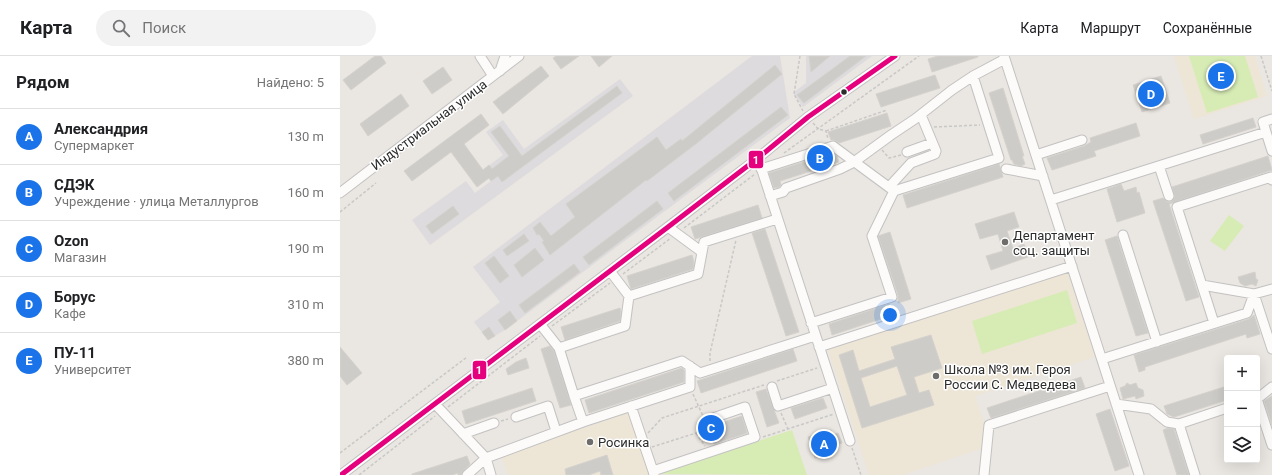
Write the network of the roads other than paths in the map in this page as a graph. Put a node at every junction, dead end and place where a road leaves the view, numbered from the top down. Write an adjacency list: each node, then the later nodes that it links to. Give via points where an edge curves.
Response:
1 (480, 56): 6 (street)
2 (505, 56): 6 (street)
3 (519, 56): 6 (street, Индустриальная улица)
4 (895, 56): 16 (street, via 808,117)
5 (1005, 58): 7 (street); 15 (street)
6 (496, 73): 24 (street, Индустриальная улица)
7 (973, 76): 8 (street); 23 (street, via 999,158)
8 (921, 115): 12 (street); 17 (street)
9 (1272, 119): 10 (street, via 1263,122)
10 (1266, 132): 13 (street); 18 (street)
11 (1082, 140): 15 (street)
12 (932, 143): 14 (street); 23 (street, via 935,154 911,163)
13 (1272, 151)
14 (907, 152)
15 (1036, 155): 21 (street)
16 (758, 158): 19 (street); 29 (street)
17 (854, 162): 19 (street, via 833,146); 23 (street); 25 (street)
18 (1159, 166): 26 (street); 27 (street)
19 (761, 169): 25 (street)
20 (1006, 169): 21 (street)
21 (1043, 176): 26 (street)
22 (1272, 177): 27 (street)
23 (891, 189): 38 (street, via 872,236 892,297)
24 (340, 193)
25 (770, 196): 28 (street)
26 (1051, 200): 32 (street)
27 (1172, 200): 34 (street)
28 (777, 219): 31 (street, via 704,242); 38 (street)
29 (668, 227): 31 (street); 33 (street)
30 (1123, 235): 42 (street)
31 (702, 252): 37 (street, via 698,274)
32 (1072, 266): 43 (street); 46 (street)
33 (613, 275): 37 (street); 40 (street)
34 (1202, 285): 36 (street); 39 (street)
35 (1272, 289): 36 (street)
36 (1254, 294): 39 (street, via 1247,313); 45 (street)
37 (629, 296): 44 (street, via 625,326)
38 (811, 323): 41 (street)
39 (1214, 323): 42 (street)
40 (543, 328): 44 (street); 54 (street)
41 (815, 336): 43 (street); 47 (street, via 700,373)
42 (1157, 342): 46 (street)
43 (819, 347): 51 (street)
44 (559, 348): 52 (street)
45 (1272, 349)
46 (1102, 359): 49 (street)
47 (690, 366): 52 (street, via 682,361); 56 (street, via 690,387)
48 (772, 384): 51 (street, via 778,406)
49 (1110, 386): 55 (street); 73 (street, via 989,425)
50 (1272, 387): 53 (street)
51 (832, 388): 66 (street)
52 (574, 396): 61 (street)
53 (1260, 397)
54 (435, 404): 65 (street); 70 (street)
55 (1116, 404): 63 (street, via 1151,409 1167,422); 74 (street)
56 (632, 406): 61 (street); 69 (street)
57 (1260, 408): 67 (street)
58 (1224, 409): 63 (street)
59 (516, 417): 64 (street, via 548,406)
60 (710, 419): 69 (street, via 745,407 755,437)
61 (583, 422): 64 (street)
62 (494, 423): 65 (street)
63 (1179, 424): 75 (street)
64 (556, 431): 68 (street)
65 (463, 434): 68 (street)
66 (850, 441)
67 (1272, 445)
68 (486, 458): 71 (street); 72 (street)
69 (654, 473)
70 (341, 475)
71 (467, 475)
72 (491, 475)
73 (984, 475)
74 (1139, 475)
75 (1195, 475)

